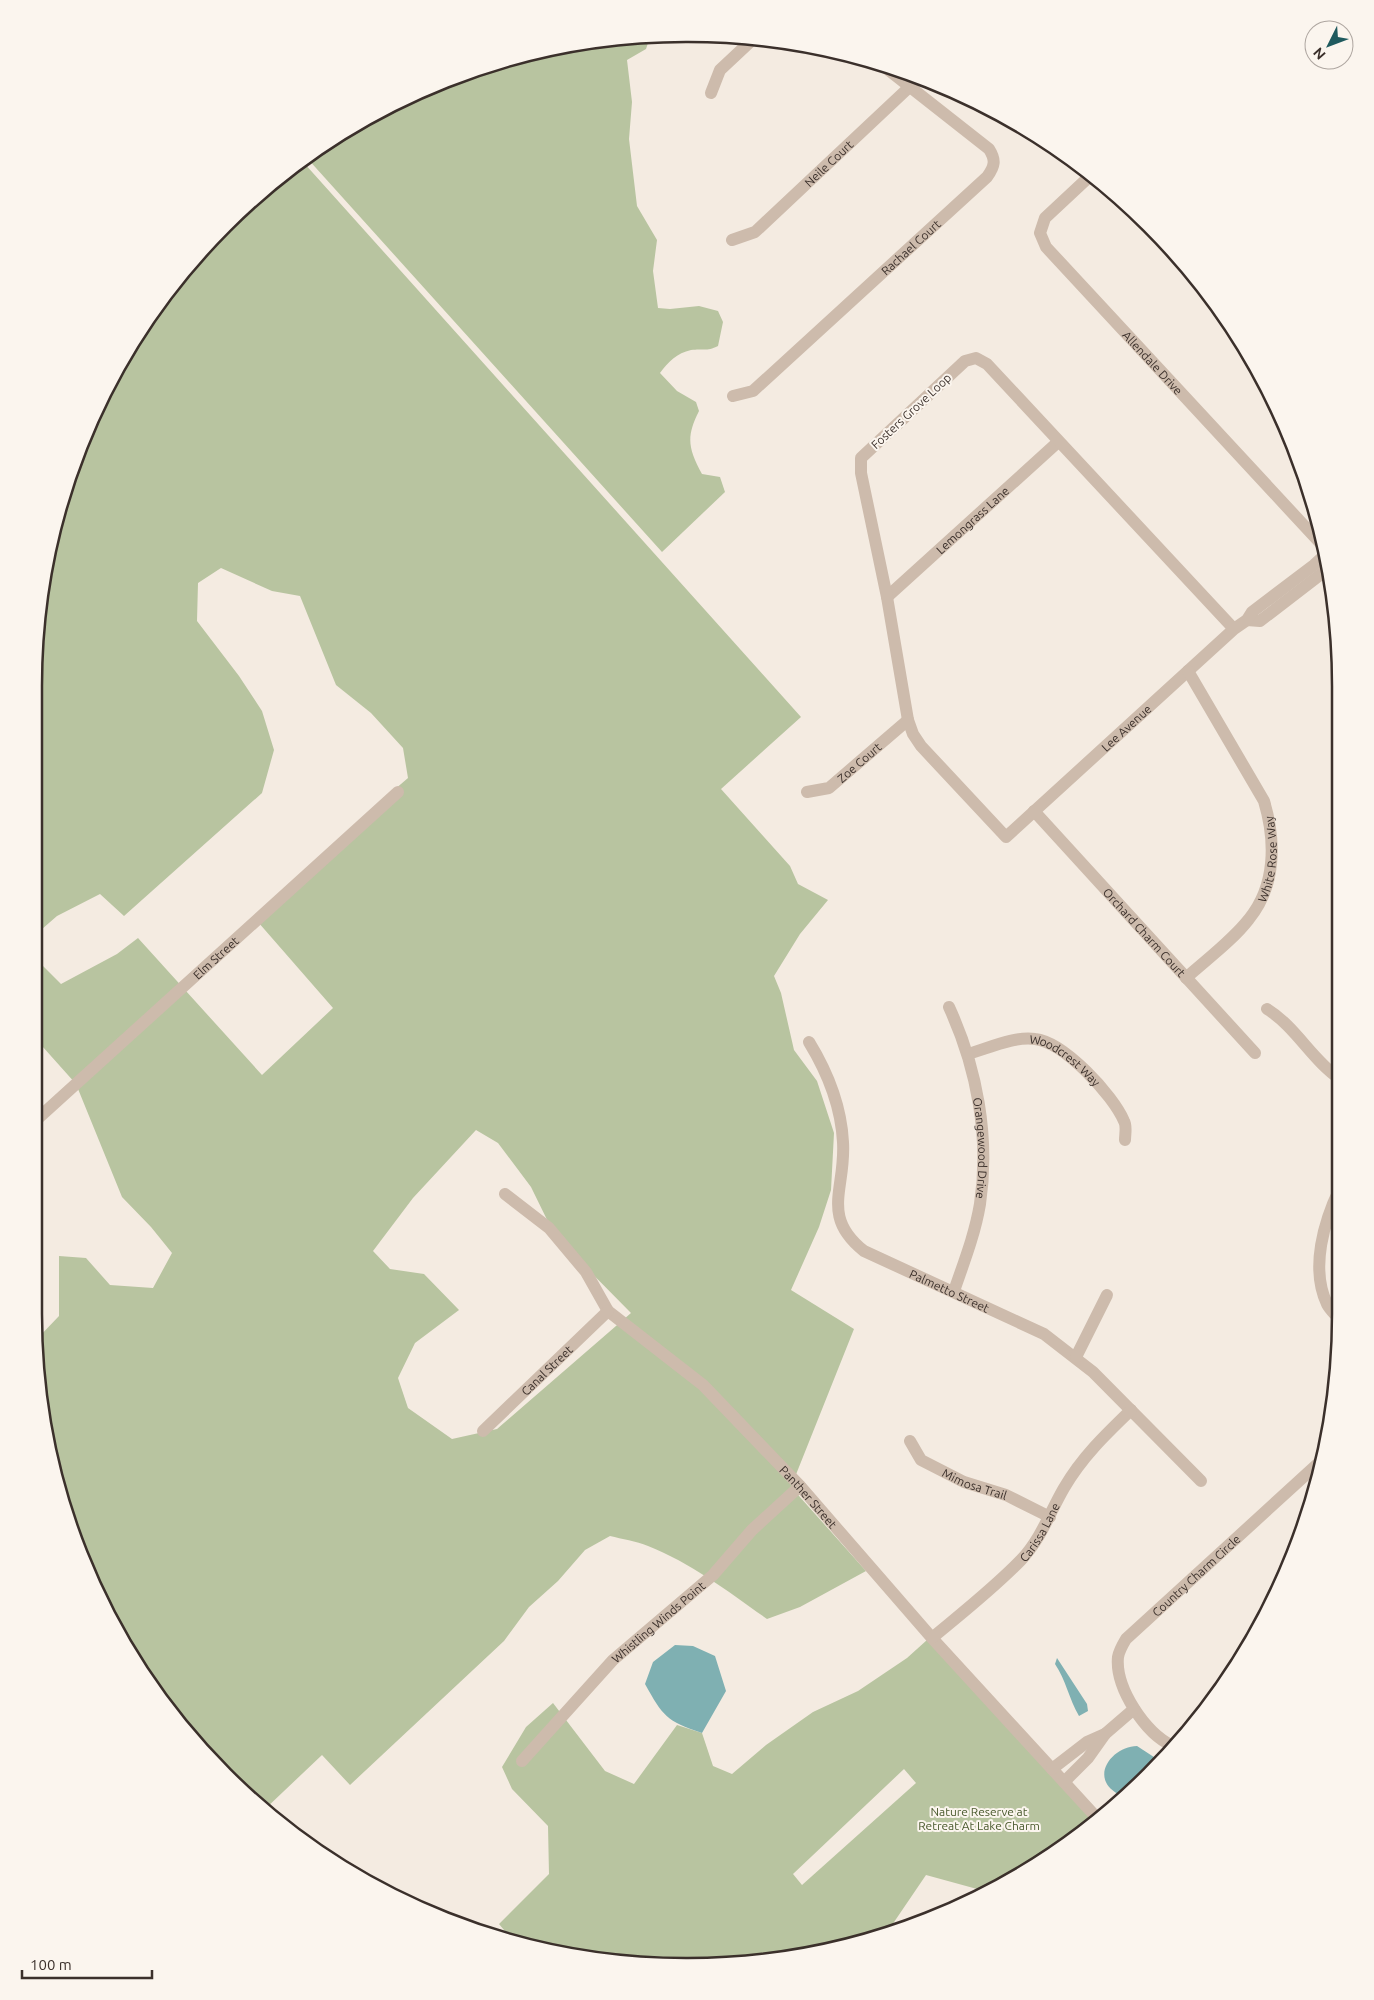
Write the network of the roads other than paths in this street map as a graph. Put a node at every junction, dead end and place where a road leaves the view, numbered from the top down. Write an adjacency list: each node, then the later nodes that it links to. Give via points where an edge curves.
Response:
1 (746, 46): 4 (street, via 720,70)
2 (914, 84): 6 (street, Neile Court, via 755,232)
3 (919, 86): 7 (street, Rachael Court, via 989,149 994,157 994,166 987,176 753,391)
4 (711, 92)
5 (1085, 181): 9 (street, Allendale Drive, via 1045,218 1040,233 1046,247)
6 (732, 240)
7 (733, 396)
8 (1058, 442): 12 (street, Lemongrass Lane); 12 (street, Fosters Grove Loop, via 987,364 976,358 965,361 861,458 861,473); 14 (street, Fosters Grove Loop)
9 (1313, 536)
10 (1319, 561): 13 (street, Lee Avenue, via 1252,612)
11 (1321, 573): 13 (street, Lee Avenue, via 1260,621)
12 (887, 597): 16 (street, Fosters Grove Loop)
13 (1247, 620): 14 (street, Lee Avenue)
14 (1234, 629): 15 (street, Lee Avenue)
15 (1188, 671): 19 (street, Lee Avenue); 21 (street, White Rose Way, via 1264,801 1270,822 1272,856 1263,897 1248,920)
16 (908, 720): 18 (street, Zoe Court, via 829,788); 20 (street, Fosters Grove Loop, via 921,746)
17 (398, 792): 28 (street, Elm Street)
18 (807, 792)
19 (1034, 811): 20 (street, Lee Avenue); 21 (street, Orchard Charm Court)
20 (1006, 837)
21 (1186, 978): 25 (street, Orchard Charm Court)
22 (950, 1007): 26 (street, Orangewood Drive)
23 (1267, 1009): 27 (street, via 1287,1023)
24 (809, 1042): 32 (street, Palmetto Street, via 832,1085 839,1112 843,1167 838,1204 839,1220 845,1234 864,1250)
25 (1255, 1053)
26 (968, 1054): 29 (street, Woodcrest Way, via 1028,1038 1048,1042 1091,1077 1112,1102 1125,1122); 32 (street, Orangewood Drive, via 981,1123 980,1202 973,1236)
27 (1332, 1072)
28 (42, 1115)
29 (1125, 1140)
30 (505, 1194): 35 (street, Panther Street, via 549,1228 586,1272)
31 (1332, 1206): 34 (street, via 1322,1244 1319,1276)
32 (954, 1291): 36 (street, Palmetto Street, via 1044,1334)
33 (1107, 1295): 36 (street)
34 (1332, 1310)
35 (608, 1311): 38 (street, Canal Street); 42 (street, Panther Street, via 703,1385)
36 (1076, 1357): 37 (street, Palmetto Street)
37 (1131, 1410): 41 (street, Palmetto Street); 43 (street, Carissa Lane, via 1079,1464)
38 (483, 1431)
39 (910, 1441): 43 (street, Mimosa Trail, via 921,1460 964,1482 1006,1495)
40 (1312, 1469): 45 (street, Country Charm Circle, via 1126,1639 1118,1656 1119,1674)
41 (1201, 1481)
42 (800, 1486): 44 (street, Panther Street); 50 (street, Whistling Winds Point, via 752,1530 713,1575 613,1660)
43 (1050, 1517): 44 (street, Carissa Lane, via 1021,1560)
44 (932, 1638): 51 (street, Panther Street)
45 (1134, 1709): 46 (street); 47 (street, Country Charm Circle, via 1148,1728)
46 (1105, 1734): 48 (street); 49 (street)
47 (1167, 1743)
48 (1079, 1747): 49 (street); 51 (street)
49 (1088, 1758): 52 (street)
50 (522, 1761)
51 (1052, 1769): 52 (street, Panther Street)
52 (1064, 1782): 53 (street, Panther Street)
53 (1093, 1813)

